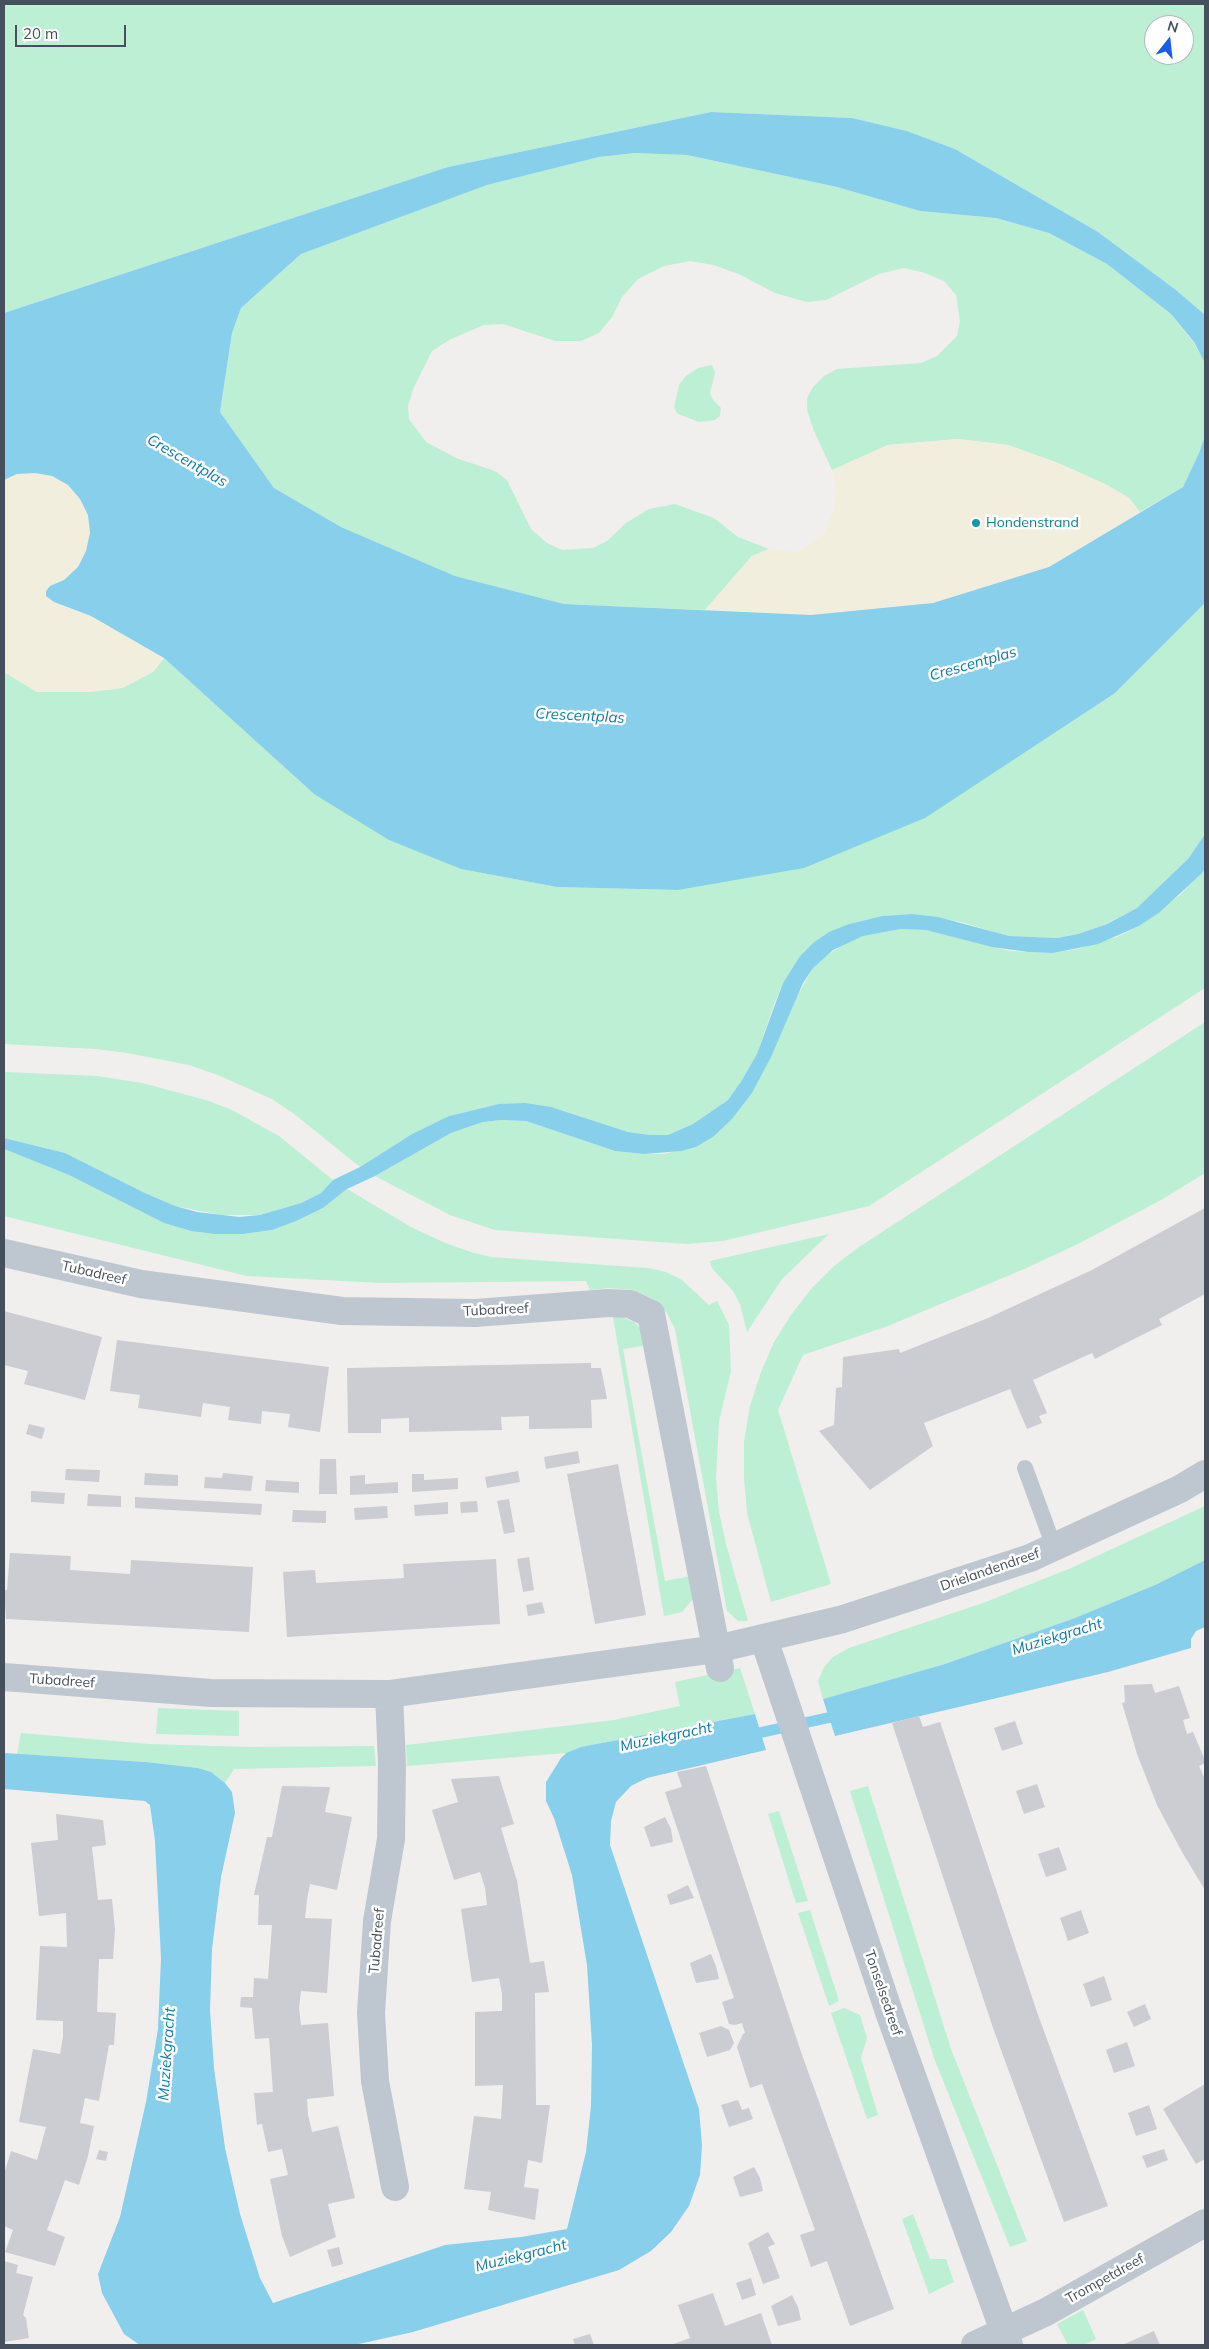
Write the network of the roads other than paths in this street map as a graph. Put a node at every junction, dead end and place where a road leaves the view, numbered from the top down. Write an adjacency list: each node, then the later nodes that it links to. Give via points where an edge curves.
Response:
1 (4, 1253): 6 (street, Tubadreef, via 141,1284 342,1311 476,1313 608,1303 630,1304 651,1314)
2 (1025, 1468): 4 (lane)
3 (1205, 1474): 4 (street, Drielandendreef, via 1180,1489)
4 (1054, 1547): 5 (street, Drielandendreef, via 1030,1558 861,1614)
5 (764, 1639): 6 (street, Tubadreef); 11 (street, Tonselsedreef, via 890,2012)
6 (718, 1658): 8 (street, Tubadreef)
7 (4, 1677): 8 (street, Tubadreef, via 211,1693)
8 (389, 1694): 9 (street, Tubadreef, via 392,1764 390,1839 377,1921 371,2013 374,2081)
9 (395, 2187)
10 (1205, 2223): 11 (street, Trompetdreef)
11 (1006, 2339): 12 (street, Trompetdreef)
12 (975, 2345)

